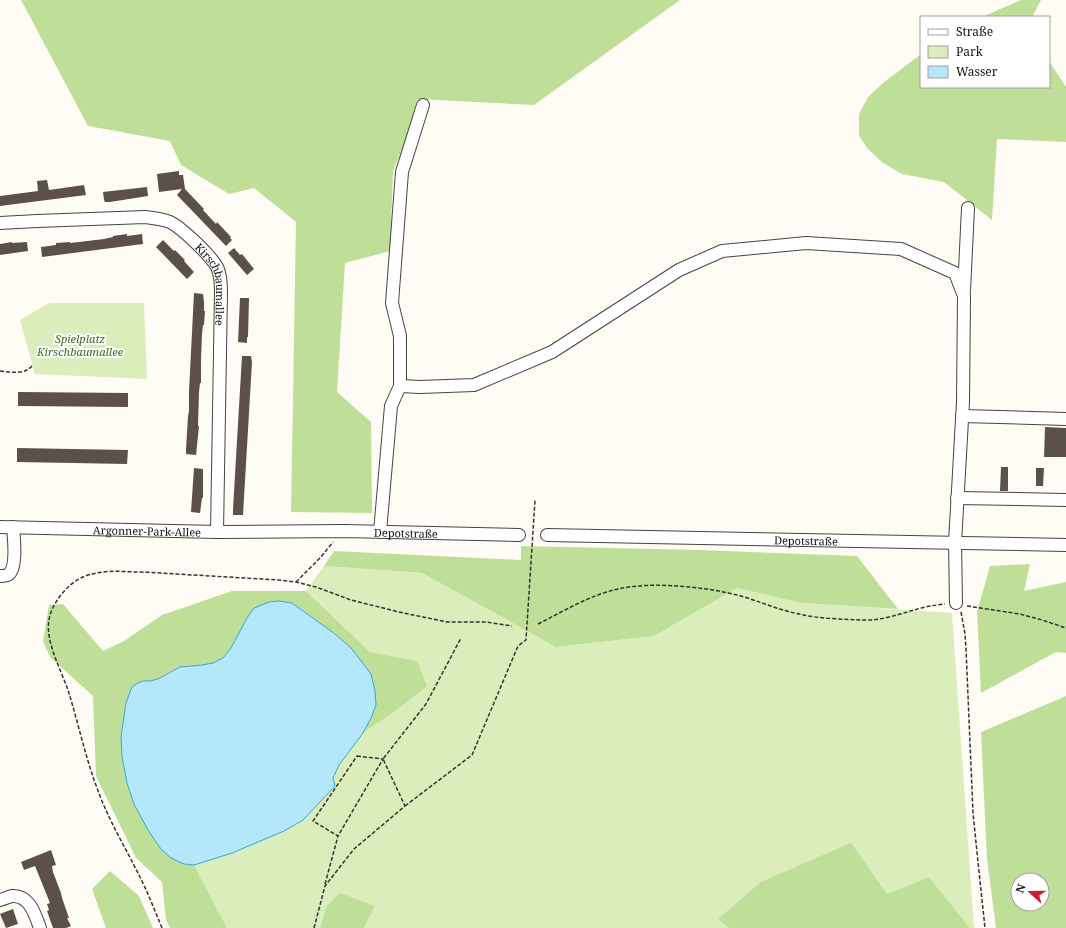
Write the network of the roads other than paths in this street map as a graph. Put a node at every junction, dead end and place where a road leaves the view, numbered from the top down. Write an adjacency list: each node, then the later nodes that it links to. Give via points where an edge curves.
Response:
1 (423, 105): 5 (street, via 402,172 392,303 400,336)
2 (968, 208): 4 (street)
3 (0, 223): 12 (street, Kirschbaumallee, via 154,218 178,227 214,262 220,275 221,292)
4 (964, 296): 5 (street, via 955,273 901,250 806,243 722,251 680,270 552,352 474,385); 6 (street)
5 (400, 386): 14 (street, via 391,406)
6 (962, 416): 7 (street); 8 (street)
7 (1066, 419)
8 (957, 498): 9 (street); 17 (street)
9 (1066, 500)
10 (0, 526): 11 (street, Argonner-Park-Allee)
11 (14, 527): 12 (street, Argonner-Park-Allee); 19 (street, via 14,565 10,573)
12 (217, 532): 13 (street, Argonner-Park-Allee)
13 (293, 532): 14 (street, Depotstraße)
14 (380, 532): 15 (street, Depotstraße)
15 (519, 535)
16 (547, 535): 17 (street, Depotstraße)
17 (955, 543): 18 (street, Depotstraße); 20 (street)
18 (1066, 545)
19 (0, 576)
20 (956, 603)
21 (0, 900): 22 (street, via 11,896 22,898 31,906)
22 (40, 928)

